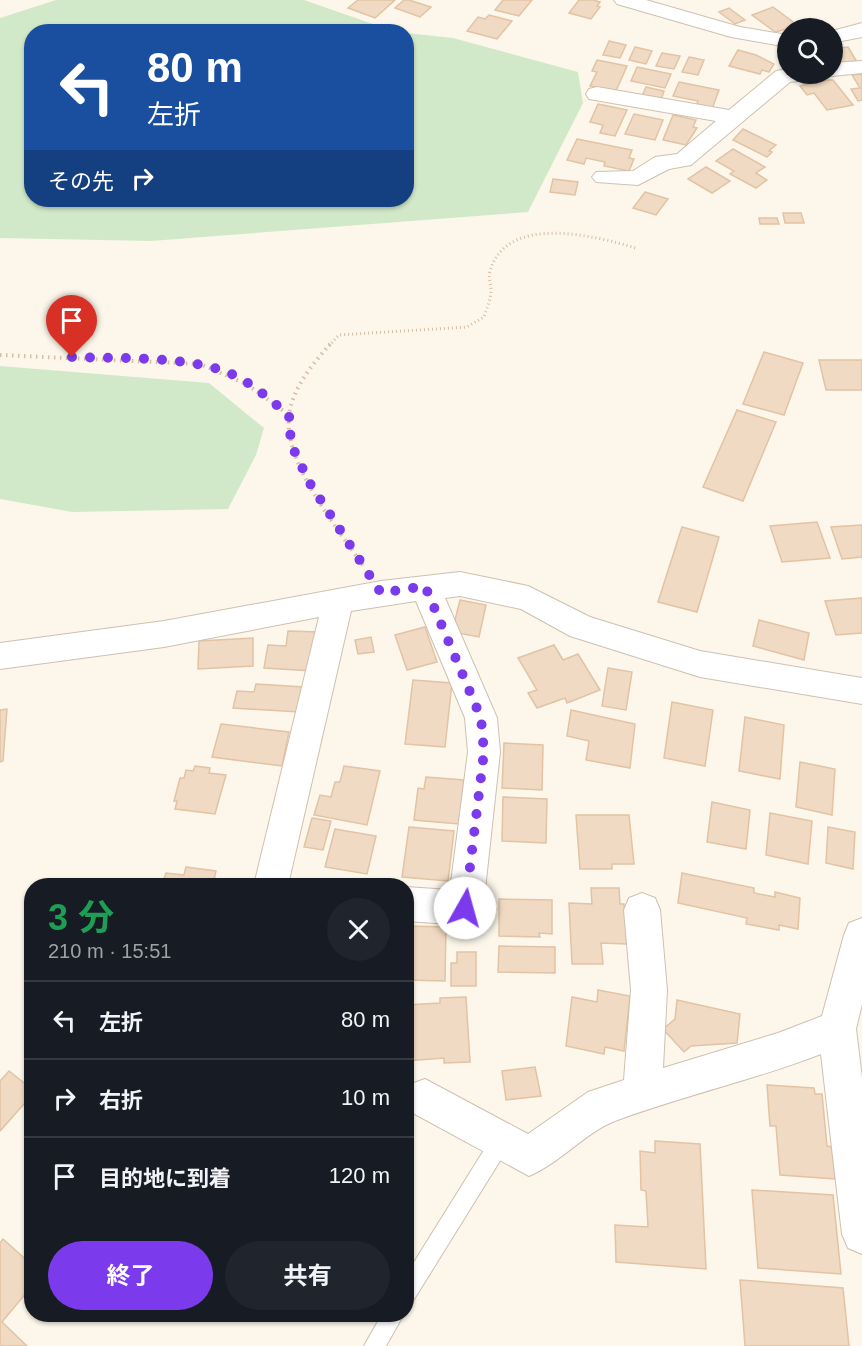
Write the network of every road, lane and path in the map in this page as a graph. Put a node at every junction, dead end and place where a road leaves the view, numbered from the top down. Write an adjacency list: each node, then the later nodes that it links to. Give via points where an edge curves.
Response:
1 (624, 0): 3 (street, via 707,14 738,33)
2 (848, 34): 4 (street)
3 (777, 39)
4 (862, 53)
5 (862, 67): 6 (street)
6 (843, 69)
7 (777, 82): 9 (street)
8 (597, 94): 9 (street)
9 (734, 118): 10 (street, via 683,160 663,162 638,178)
10 (604, 177)
11 (636, 248): 13 (path, via 575,232 525,236 502,251 490,272 491,295 484,317 467,327 339,335 304,379)
12 (0, 355): 13 (path, via 200,364 250,384)
13 (289, 415): 15 (path, via 291,444 309,482)
14 (425, 586): 15 (street); 18 (street, via 484,587 528,598 581,627 700,664); 20 (street, via 481,718 484,752 465,908)
15 (381, 593): 16 (street)
16 (338, 603): 17 (street, via 164,634); 19 (street)
17 (0, 656)
18 (862, 691)
19 (273, 878)
20 (414, 905)
21 (642, 910): 24 (street, via 649,990)
22 (862, 935): 23 (street)
23 (837, 1029): 24 (street, via 778,1052); 27 (street)
24 (642, 1094): 26 (street, via 602,1106 529,1156)
25 (424, 1098): 26 (street)
26 (501, 1141): 28 (lane)
27 (862, 1234)
28 (414, 1281)
29 (389, 1322): 30 (lane)
30 (374, 1346)

